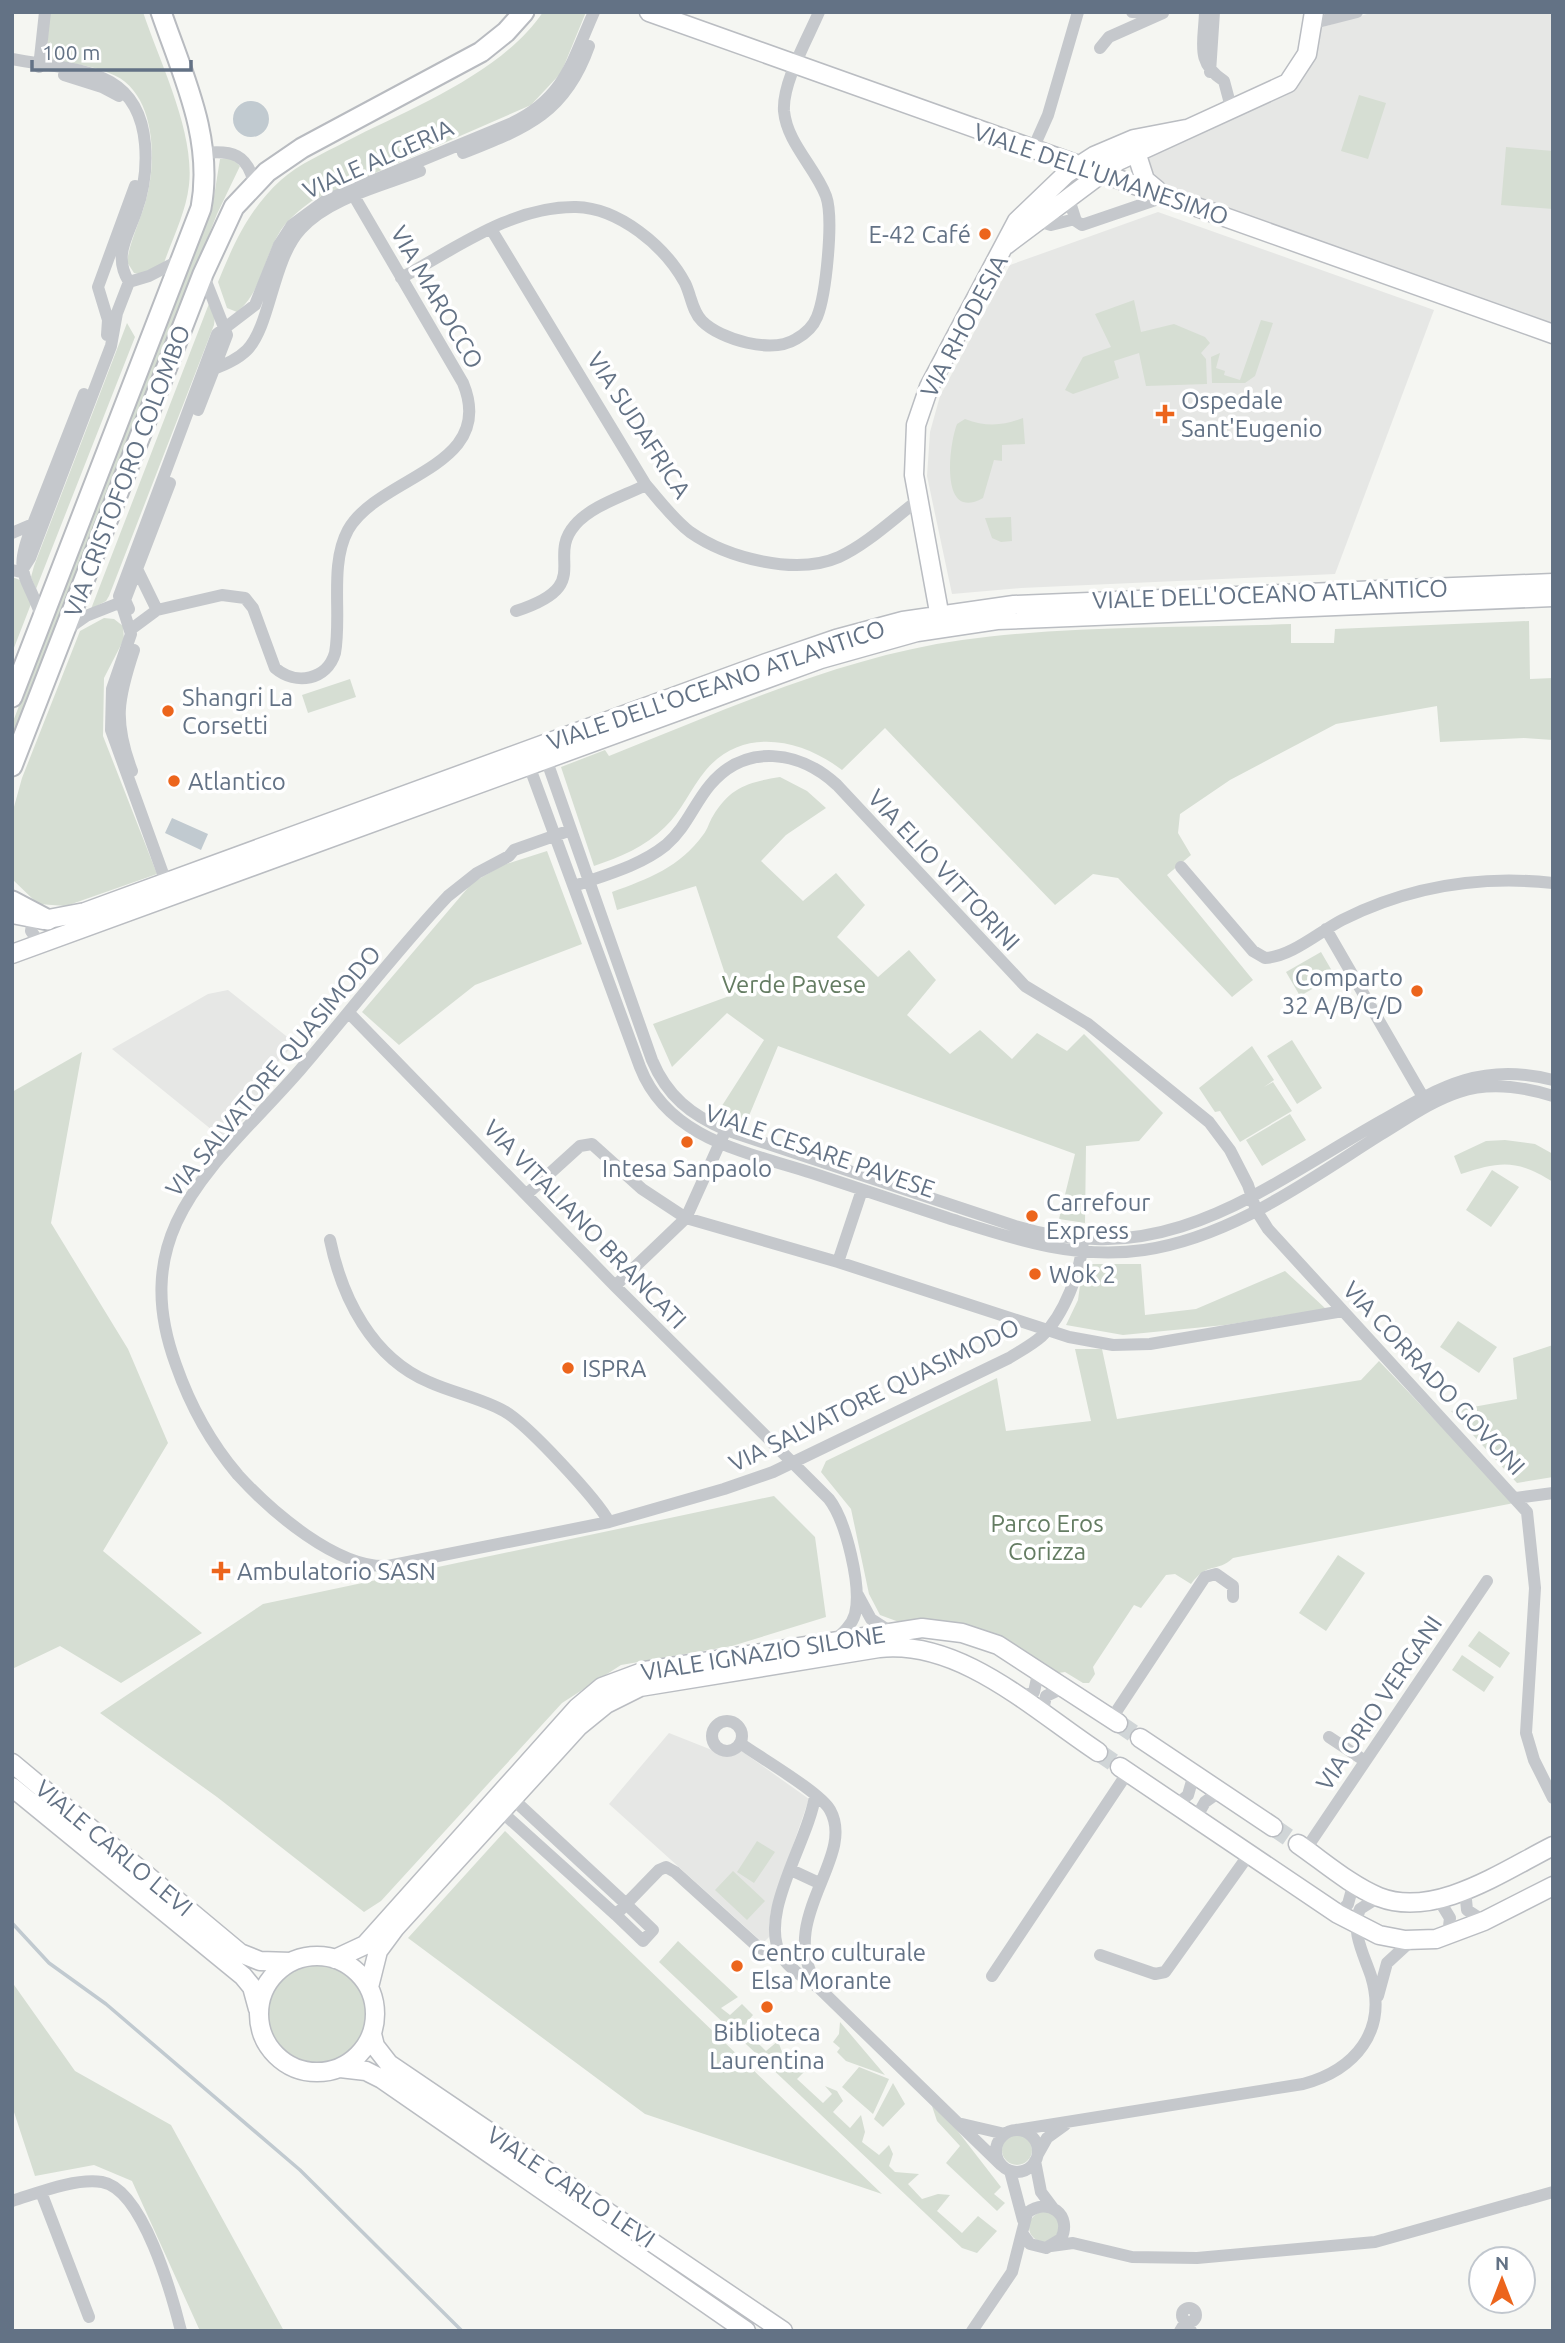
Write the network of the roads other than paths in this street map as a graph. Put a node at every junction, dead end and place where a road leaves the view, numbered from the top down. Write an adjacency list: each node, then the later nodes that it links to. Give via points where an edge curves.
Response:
1 (36, 12): 18 (street)
2 (45, 12): 18 (street)
3 (161, 12): 25 (main road, VIA CRISTOFORO COLOMBO, via 194,107)
4 (524, 12): 29 (main road, VIA CRISTOFORO COLOMBO, via 481,52 302,148)
5 (594, 12): 30 (street, VIALE ALGERIA, via 566,77 536,110)
6 (599, 12): 30 (street, VIALE ALGERIA, via 578,73 538,120)
7 (649, 12): 19 (street, VIALE DELL'UMANESIMO)
8 (819, 12): 19 (street)
9 (1079, 12): 23 (street, via 1048,115)
10 (1132, 12): 11 (street)
11 (1164, 12): 16 (street, via 1109,37)
12 (1205, 12): 20 (street, via 1203,62)
13 (1214, 12): 20 (street)
14 (1357, 12): 15 (street)
15 (1314, 18): 21 (street, via 1307,54 1294,77)
16 (1100, 48)
17 (12, 59): 18 (street)
18 (37, 64): 26 (street, via 95,74 128,95 141,118)
19 (797, 65): 23 (street, VIALE DELL'UMANESIMO); 35 (street, via 785,97 785,116 824,192 830,222 819,311 811,328 795,340 767,345 711,328 697,315 687,287 671,264 633,228 608,214 564,208 521,216)
20 (1210, 72): 21 (street, via 1224,81)
21 (1231, 111): 22 (street)
22 (1185, 128): 24 (street); 27 (street, via 1129,141)
23 (1032, 151): 27 (street, VIALE DELL'UMANESIMO)
24 (1136, 152): 28 (street); 32 (street, via 1144,180)
25 (204, 153): 29 (street, via 241,156); 36 (main road, VIA CRISTOFORO COLOMBO, via 201,208)
26 (142, 162): 37 (street, via 139,205 121,248); 38 (street)
27 (1076, 167): 28 (street, VIALE DELL'UMANESIMO); 33 (street)
28 (1097, 174): 31 (street); 32 (street, VIALE DELL'UMANESIMO)
29 (254, 183): 39 (main road, VIA CRISTOFORO COLOMBO, via 230,213)
30 (352, 193): 40 (street, VIA MAROCCO); 42 (street, VIALE ALGERIA, via 310,220 282,250)
31 (1068, 196): 33 (street); 34 (street)
32 (1167, 196): 34 (street, via 1085,225); 44 (street, VIALE DELL'UMANESIMO)
33 (1035, 214): 34 (street, via 1051,225); 49 (street, VIA RHODESIA, via 1006,244 921,406 914,453)
34 (1075, 219)
35 (491, 229): 40 (street); 48 (street, VIA SUDAFRICA)
36 (182, 259): 41 (street); 59 (main road, VIA CRISTOFORO COLOMBO)
37 (121, 264): 38 (street); 41 (street)
38 (106, 266): 46 (street, via 98,290 108,330)
39 (203, 274): 43 (street); 62 (main road, VIA CRISTOFORO COLOMBO)
40 (401, 278): 57 (street, VIA MAROCCO, via 463,383 469,403 467,424 450,454 373,504 349,528 341,553 331,664 311,678 281,673 270,658 252,605 239,596 222,595)
41 (129, 282): 46 (street)
42 (258, 311): 43 (street); 45 (street, VIALE ALGERIA, via 248,348)
43 (224, 326): 45 (street, via 226,340); 47 (street, via 217,334)
44 (1553, 334)
45 (214, 369): 47 (street)
46 (96, 374): 50 (street)
47 (198, 398): 52 (street)
48 (646, 485): 49 (street, VIA SUDAFRICA, via 677,521 703,539 753,558 792,564 816,564 841,556); 58 (street, via 578,522 568,540 560,585 545,599)
49 (917, 501): 60 (street, VIA RHODESIA)
50 (37, 526): 51 (street); 53 (street)
51 (12, 533)
52 (134, 566): 56 (street); 57 (street)
53 (17, 571): 59 (street)
54 (1553, 583): 60 (street, VIALE DELL'OCEANO ATLANTICO, via 1036,603)
55 (1553, 597): 60 (street, VIALE DELL'OCEANO ATLANTICO)
56 (122, 602): 61 (street); 62 (street)
57 (157, 610): 61 (street)
58 (516, 611)
59 (43, 618): 63 (main road, VIA CRISTOFORO COLOMBO)
60 (941, 621): 64 (street, VIALE DELL'OCEANO ATLANTICO)
61 (133, 627): 69 (street, via 137,639 118,715 129,774)
62 (65, 630): 65 (main road, VIA CRISTOFORO COLOMBO)
63 (12, 697)
64 (535, 756): 66 (street, VIALE CESARE PAVESE); 67 (street, VIALE CESARE PAVESE); 69 (street, VIALE DELL'OCEANO ATLANTICO); 77 (street, VIALE DELL'OCEANO ATLANTICO)
65 (12, 766)
66 (571, 830): 67 (street, VIA SALVATORE QUASIMODO); 70 (street, VIALE CESARE PAVESE)
67 (555, 835): 72 (street, VIALE CESARE PAVESE); 79 (street, VIA SALVATORE QUASIMODO, via 514,850 458,888)
68 (1181, 867): 76 (street, via 1261,957 1278,956)
69 (170, 880): 75 (street, VIALE DELL'OCEANO ATLANTICO, via 85,912)
70 (588, 881): 72 (street, VIA ELIO VITTORINI); 83 (street, VIALE CESARE PAVESE, via 660,1078 689,1111); 88 (street, VIA ELIO VITTORINI, via 639,861 666,844 687,822 712,783 734,765 768,755 805,762 837,785 1029,990 1096,1029 1209,1122 1230,1150)
71 (1553, 884): 76 (street, via 1491,880 1434,887 1373,906)
72 (574, 886): 84 (street, VIALE CESARE PAVESE, via 647,1083 682,1124)
73 (12, 901): 75 (main road)
74 (12, 914): 75 (street)
75 (41, 919): 77 (street, via 31,931)
76 (1326, 929): 82 (street)
77 (45, 941): 78 (street, VIALE DELL'OCEANO ATLANTICO)
78 (12, 954)
79 (349, 1013): 87 (street, VIA VITALIANO BRANCATI); 101 (street, VIA SALVATORE QUASIMODO, via 203,1180 169,1235 160,1277 161,1313 192,1407 215,1445 255,1492 319,1543 358,1562 393,1565)
80 (1553, 1080): 82 (street, VIALE CESARE PAVESE, via 1488,1074 1457,1081)
81 (1553, 1096): 90 (street, VIALE CESARE PAVESE, via 1521,1088 1460,1091)
82 (1423, 1097): 88 (street, VIALE CESARE PAVESE)
83 (726, 1130): 84 (street); 85 (street, VIALE CESARE PAVESE)
84 (721, 1143): 86 (street, VIALE CESARE PAVESE); 91 (street)
85 (896, 1186): 89 (street); 93 (street, VIALE CESARE PAVESE)
86 (862, 1190): 89 (street, VIALE CESARE PAVESE); 94 (street)
87 (527, 1194): 91 (street, via 580,1146 592,1144 642,1189); 95 (street, VIA VITALIANO BRANCATI)
88 (1251, 1196): 90 (street); 93 (street, VIALE CESARE PAVESE, via 1205,1220 1160,1234)
89 (892, 1200): 93 (street, VIALE CESARE PAVESE, via 1033,1245)
90 (1256, 1210): 93 (street, VIALE CESARE PAVESE, via 1185,1242 1128,1252); 96 (street, VIA CORRADO GOVONI)
91 (686, 1218): 94 (street); 95 (street)
92 (330, 1240): 101 (street, via 334,1262 355,1311 378,1345 419,1377 510,1415 595,1499)
93 (1082, 1246): 97 (street, VIA SALVATORE QUASIMODO, via 1066,1298)
94 (838, 1262): 97 (street)
95 (615, 1286): 98 (street, VIA VITALIANO BRANCATI)
96 (1343, 1311): 97 (street, via 1140,1345 1093,1342); 100 (street, VIA CORRADO GOVONI)
97 (1047, 1331): 98 (street, VIA SALVATORE QUASIMODO, via 1009,1358)
98 (793, 1462): 101 (street, VIA SALVATORE QUASIMODO, via 724,1489); 103 (street, VIA VITALIANO BRANCATI, via 839,1514)
99 (1553, 1493): 100 (street)
100 (1516, 1498): 123 (street, VIA CORRADO GOVONI, via 1530,1519 1534,1568 1526,1733)
101 (609, 1522)
102 (1487, 1581): 116 (street, VIA ORIO VERGANI)
103 (856, 1590): 105 (street, via 871,1619); 106 (street, via 854,1616)
104 (1233, 1597): 111 (street, via 1235,1587 1214,1574 1205,1577)
105 (892, 1632): 106 (street, VIALE IGNAZIO SILONE); 107 (street, VIALE IGNAZIO SILONE, via 922,1628 962,1633 998,1645)
106 (835, 1640): 147 (street, VIALE IGNAZIO SILONE, via 657,1668 602,1687 563,1722 365,1944)
107 (1040, 1669): 108 (street, VIALE IGNAZIO SILONE); 109 (street, via 1034,1692)
108 (1065, 1687): 110 (street, via 1046,1696); 111 (street, VIALE IGNAZIO SILONE)
109 (1018, 1698): 110 (street, VIALE IGNAZIO SILONE); 125 (street, VIALE IGNAZIO SILONE, via 960,1661 907,1646 653,1684 619,1696 594,1713)
110 (1042, 1715): 115 (street, VIALE IGNAZIO SILONE)
111 (1115, 1720)
112 (1329, 1737): 116 (street)
113 (1140, 1738): 119 (street)
114 (740, 1743): 122 (street)
115 (1098, 1752)
116 (1365, 1761): 129 (street, VIA ORIO VERGANI)
117 (12, 1763): 148 (street, VIALE CARLO LEVI, via 240,1953 260,1961)
118 (1124, 1770): 124 (street); 149 (street)
119 (1194, 1774): 121 (street); 124 (street, via 1188,1795)
120 (12, 1787): 153 (street, VIALE CARLO LEVI, via 243,1976 252,1987)
121 (1219, 1791): 126 (street, via 1205,1802); 127 (street)
122 (815, 1796): 131 (street); 133 (street, via 829,1809 834,1825 832,1848)
123 (1553, 1798)
124 (1176, 1805): 126 (street)
125 (508, 1806): 138 (street); 140 (street); 150 (street, VIALE IGNAZIO SILONE, via 383,1943)
126 (1196, 1818): 130 (street)
127 (1273, 1828)
128 (1552, 1845): 135 (street)
129 (1302, 1847): 132 (street)
130 (1250, 1853): 139 (street); 146 (street, via 1165,1972 1155,1974)
131 (791, 1870): 133 (street); 145 (street, via 775,1920)
132 (1354, 1882): 136 (street); 139 (street, via 1348,1905)
133 (819, 1883): 151 (street, via 803,1940)
134 (1553, 1886): 141 (street)
135 (1465, 1889): 137 (street); 141 (street, via 1467,1910)
136 (1379, 1897): 137 (street, via 1407,1903); 142 (street, via 1360,1909)
137 (1439, 1900): 143 (street, via 1450,1917)
138 (626, 1904): 140 (street); 140 (street, via 653,1930 643,1941); 145 (street, via 659,1870 673,1869 762,1950)
139 (1338, 1914): 142 (street)
140 (616, 1915)
141 (1485, 1921): 143 (street)
142 (1355, 1925): 144 (street, via 1379,1935); 152 (street)
143 (1448, 1935): 144 (street)
144 (1412, 1940): 152 (street, via 1387,1963)
145 (779, 1951): 151 (street, via 793,1969)
146 (1100, 1955)
147 (335, 1959): 148 (street, via 312,1956); 150 (street, via 358,1973)
148 (290, 1962): 153 (street, via 265,1986)
149 (992, 1976)
150 (369, 1987): 154 (street, via 375,2008)
151 (819, 1988): 157 (street)
152 (1376, 2006): 156 (street, via 1363,2046 1331,2076)
153 (258, 2009): 155 (street, via 266,2044 282,2062 304,2072)
154 (372, 2034): 155 (street, via 365,2048); 173 (street, VIALE CARLO LEVI, via 389,2064)
155 (340, 2068): 172 (street, VIALE CARLO LEVI, via 366,2071 382,2079)
156 (1072, 2121): 158 (street); 159 (street, via 1048,2138)
157 (961, 2124): 158 (street); 160 (street)
158 (1010, 2132): 159 (street, via 1033,2137); 160 (street, via 996,2149)
159 (1036, 2159): 160 (street, via 1027,2169); 164 (street, via 1041,2192)
160 (1006, 2168): 166 (street)
161 (41, 2192): 163 (street); 170 (street); 171 (street, via 100,2182 124,2193 153,2248)
162 (1553, 2192): 167 (street, via 1375,2242 1197,2258 1132,2257)
163 (12, 2201)
164 (1053, 2208): 165 (street); 166 (street, via 1037,2206)
165 (1065, 2223): 167 (street); 168 (street, via 1063,2237)
166 (1023, 2227): 168 (street, via 1030,2244); 169 (street)
167 (1094, 2246): 168 (street, via 1068,2243)
168 (1046, 2247): 169 (street)
169 (1012, 2272): 174 (street)
170 (89, 2318)
171 (181, 2331)
172 (746, 2331)
173 (783, 2331)
174 (972, 2331)

